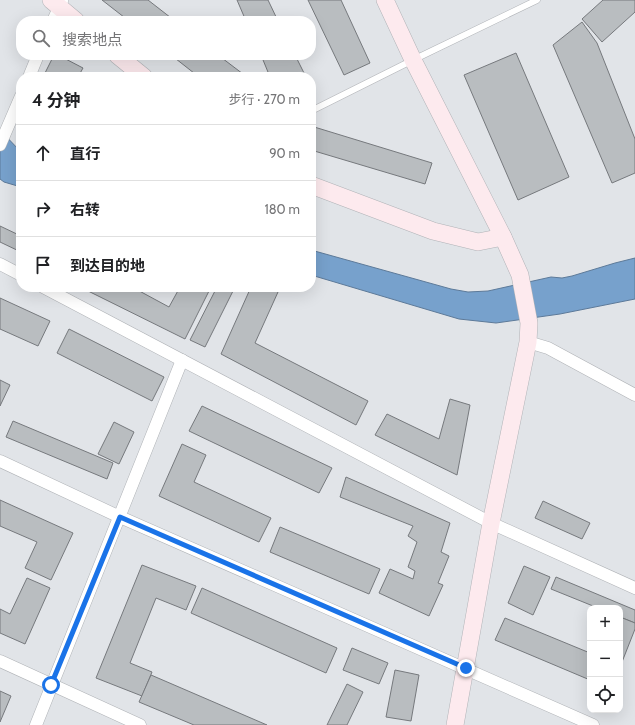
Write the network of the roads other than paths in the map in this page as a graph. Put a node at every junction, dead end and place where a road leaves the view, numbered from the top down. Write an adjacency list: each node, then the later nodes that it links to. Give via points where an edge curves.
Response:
1 (385, 0): 7 (street)
2 (537, 0): 7 (lane)
3 (56, 7): 4 (street)
4 (69, 16)
5 (36, 60): 8 (street)
6 (123, 60): 9 (street)
7 (413, 60): 11 (lane); 14 (street)
8 (31, 72)
9 (138, 72)
10 (16, 107): 12 (street)
11 (316, 108)
12 (0, 145)
13 (316, 187): 14 (street, via 433,231 478,242)
14 (503, 237): 18 (street, via 520,275 529,323)
15 (0, 264): 16 (street)
16 (16, 272)
17 (53, 292): 19 (street)
18 (528, 342): 20 (street, via 548,348); 23 (street)
19 (182, 360): 22 (street); 23 (street)
20 (635, 395)
21 (0, 461): 22 (street)
22 (120, 517): 26 (street); 27 (street)
23 (491, 523): 24 (street); 26 (street)
24 (635, 588)
25 (0, 661): 27 (street)
26 (466, 668): 30 (street); 31 (street)
27 (51, 685): 28 (street); 29 (street)
28 (36, 725)
29 (140, 725)
30 (454, 725)
31 (593, 725)

